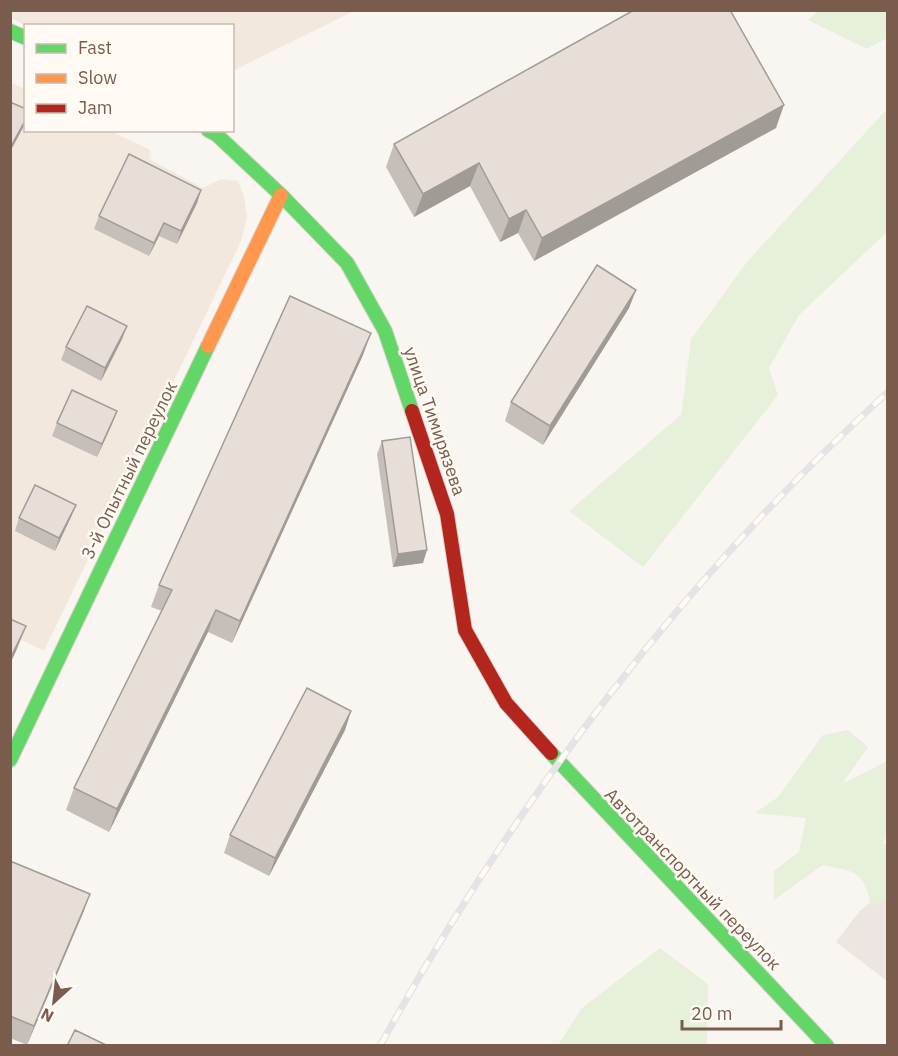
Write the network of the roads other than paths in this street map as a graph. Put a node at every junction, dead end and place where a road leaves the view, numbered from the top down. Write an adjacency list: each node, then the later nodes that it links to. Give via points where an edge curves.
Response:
1 (10, 31): 2 (main road)
2 (24, 37)
3 (212, 132): 4 (main road, улица Тимирязева)
4 (281, 195): 5 (main road, 3-й Опытный переулок); 6 (main road, улица Тимирязева, via 346,263 385,331 447,514 465,630 506,703)
5 (10, 760)
6 (558, 762): 7 (main road, Автотранспортный переулок)
7 (827, 1046)

